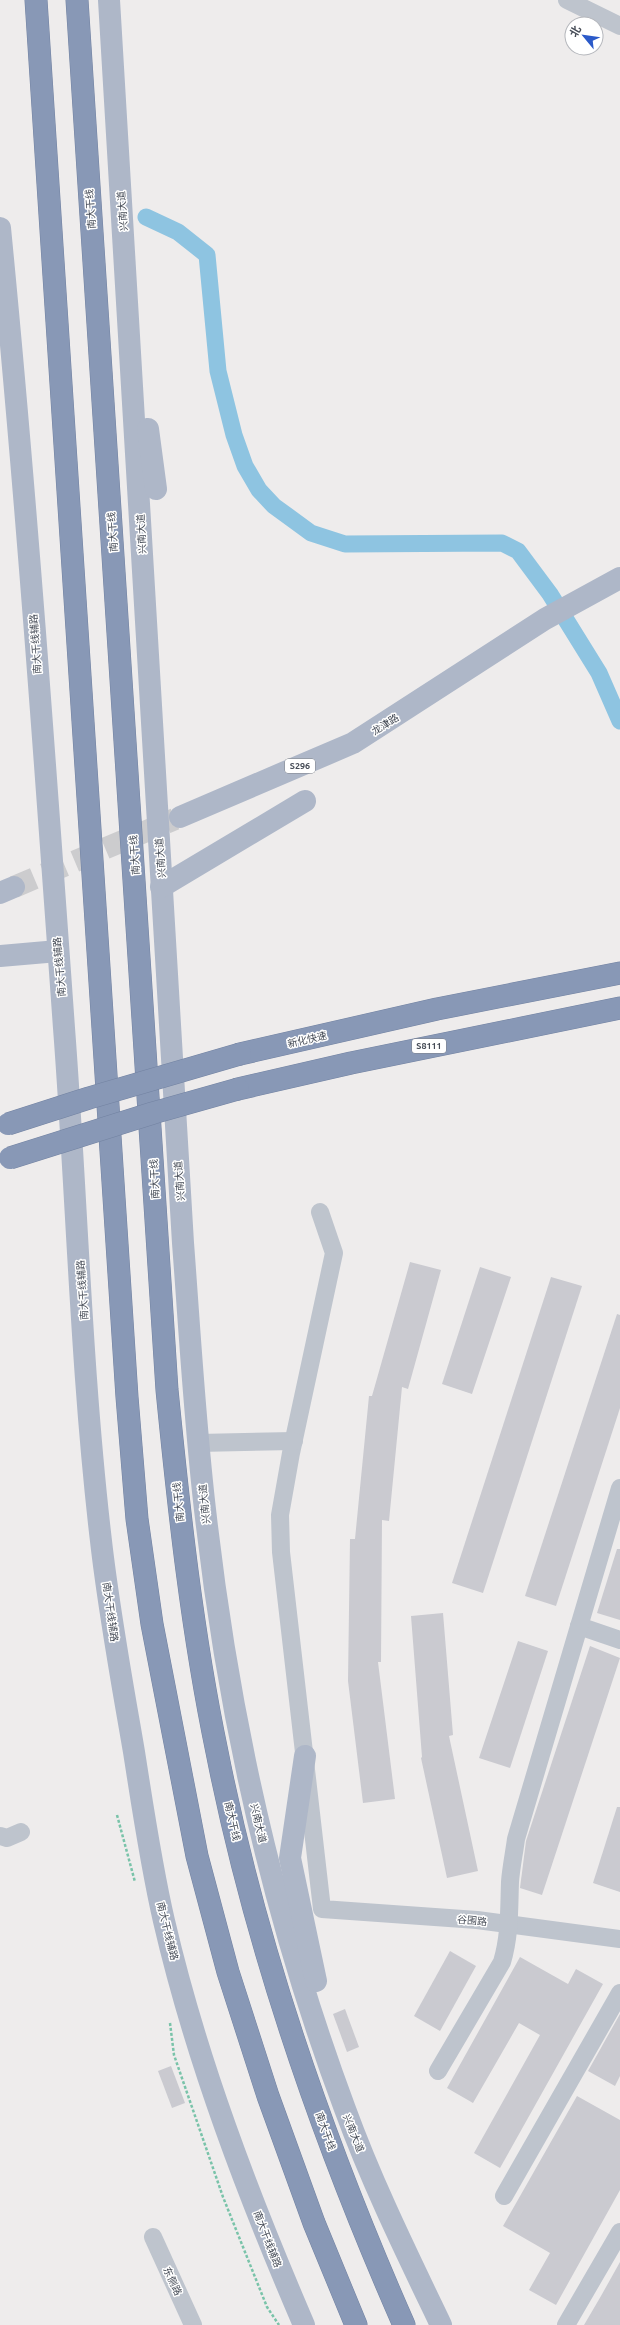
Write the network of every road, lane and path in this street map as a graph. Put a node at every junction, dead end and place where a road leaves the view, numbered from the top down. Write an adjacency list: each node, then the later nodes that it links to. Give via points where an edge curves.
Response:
1 (36, 0): 40 (highway, via 127,1398 138,1526 152,1624 175,1749 197,1856 228,1972 314,2223)
2 (77, 0): 41 (highway, 南大干线, via 167,1382 180,1523 195,1631 217,1753 266,1954 307,2080)
3 (109, 0): 7 (main road, 兴南大道)
4 (567, 0): 5 (street)
5 (620, 26)
6 (0, 228): 15 (main road, 南大干线辅路, via 13,364)
7 (123, 233): 8 (main road); 14 (main road, 兴南大道)
8 (156, 489)
9 (620, 570): 11 (main road, 龙津路 / S296)
10 (620, 578): 11 (main road, 龙津路 / S296)
11 (575, 602): 13 (main road, 龙津路 / S296, via 353,743)
12 (305, 801): 14 (main road)
13 (180, 817)
14 (161, 887): 23 (main road, 兴南大道)
15 (58, 950): 16 (main road); 39 (main road, 南大干线辅路, via 95,1482 110,1611 148,1845 165,1927 214,2092 279,2266)
16 (0, 956)
17 (620, 973): 19 (highway, 新化快速, bridge, via 437,1009 240,1054)
18 (620, 1008): 20 (highway, S8111, bridge, via 381,1056 238,1089)
19 (4, 1126)
20 (5, 1160)
21 (320, 1212): 22 (street, via 334,1253)
22 (294, 1441): 23 (street); 27 (street, via 280,1515 281,1552)
23 (198, 1443): 34 (main road, 兴南大道, via 222,1628 258,1821 291,1945 324,2052)
24 (620, 1488): 25 (street)
25 (579, 1626): 26 (street); 30 (street, via 516,1839 510,1881)
26 (620, 1640)
27 (305, 1756): 30 (street, 谷围路, via 322,1909); 34 (main road, via 290,1858 319,1997)
28 (21, 1832): 29 (street, via 7,1838)
29 (0, 1836)
30 (510, 1924): 31 (street, 谷围路); 33 (street, via 502,1962)
31 (620, 1939)
32 (620, 1993): 35 (street)
33 (438, 2071)
34 (374, 2180): 42 (main road, 兴南大道)
35 (504, 2196)
36 (620, 2232): 43 (street)
37 (153, 2237): 38 (street, 东侧路)
38 (193, 2325)
39 (304, 2325)
40 (356, 2325)
41 (404, 2325)
42 (441, 2325)
43 (566, 2325)

